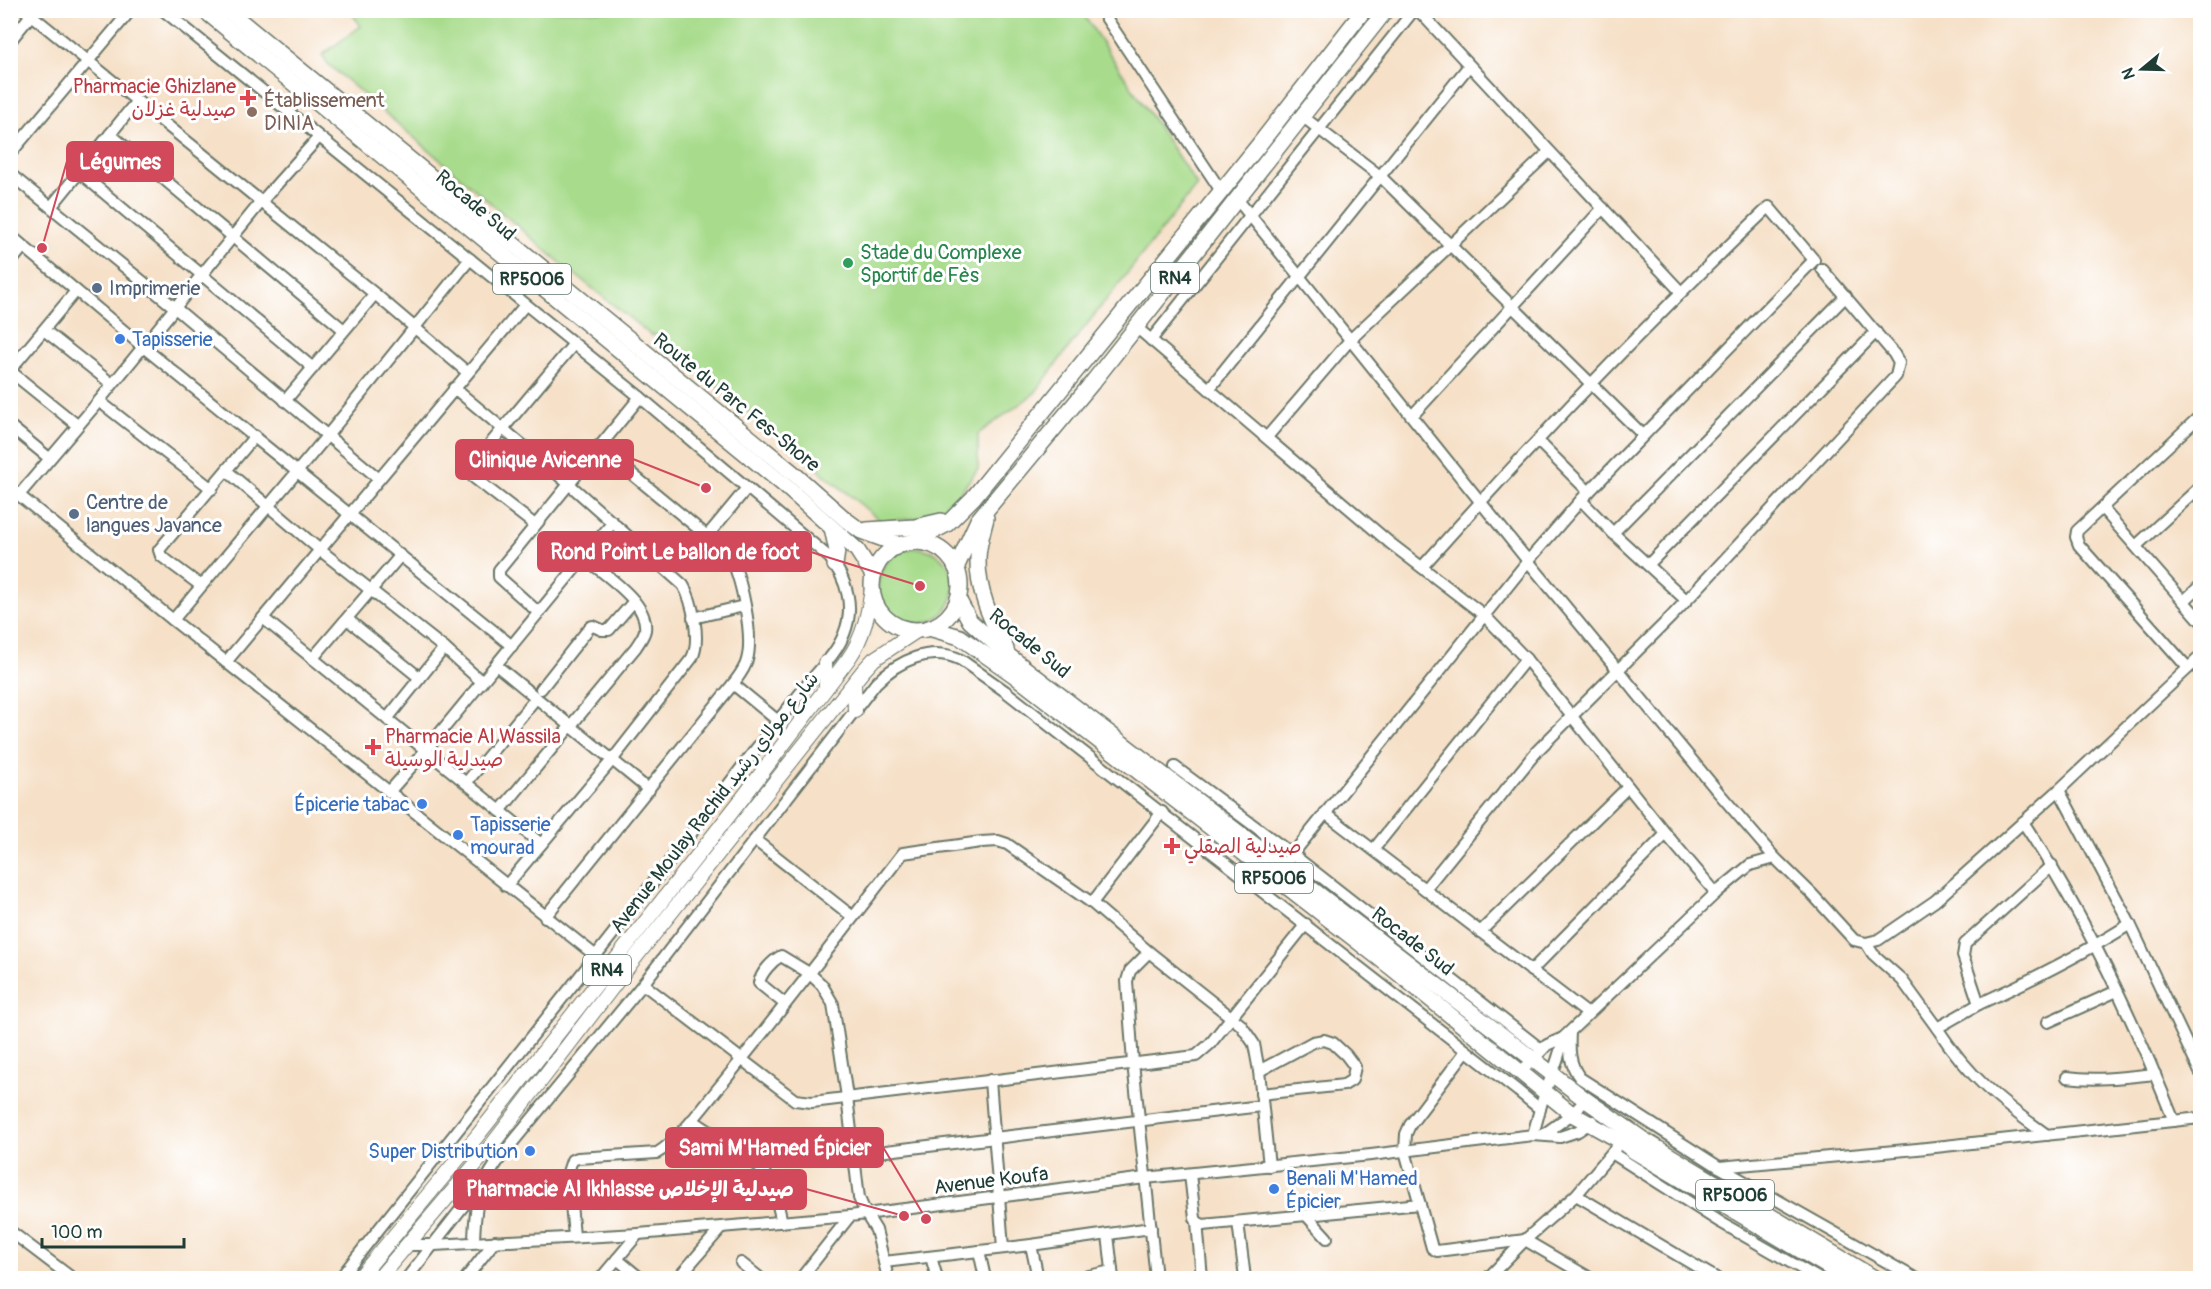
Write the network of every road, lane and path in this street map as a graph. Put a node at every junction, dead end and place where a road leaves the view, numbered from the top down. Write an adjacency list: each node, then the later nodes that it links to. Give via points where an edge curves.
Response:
1 (130, 10): 11 (street)
2 (164, 10): 17 (street)
3 (204, 10): 94 (highway, Rocade Sud / RP5006)
4 (227, 10): 38 (highway, Rocade Sud / RP5006)
5 (1101, 10): 23 (street)
6 (1364, 10): 23 (highway, RN4)
7 (1386, 10): 14 (highway, RN4)
8 (1416, 10): 12 (street); 15 (street)
9 (28, 13): 10 (street); 11 (street)
10 (10, 41)
11 (88, 61): 13 (street); 19 (street)
12 (1468, 67): 18 (street); 22 (street)
13 (137, 101): 16 (street); 25 (street)
14 (1302, 116): 15 (street); 24 (highway, RN4)
15 (1320, 130): 22 (street); 28 (street)
16 (110, 134): 20 (street); 30 (street)
17 (319, 137): 25 (street); 33 (street)
18 (1549, 152): 27 (street); 32 (street)
19 (10, 154)
20 (80, 172): 26 (street); 36 (street)
21 (10, 174): 26 (street)
22 (1380, 176): 32 (street); 37 (street)
23 (1221, 191): 90 (highway, RN4)
24 (1237, 199): 28 (street); 47 (highway, RN4)
25 (261, 202): 30 (street); 41 (street)
26 (51, 207): 45 (street)
27 (1603, 208): 40 (street); 44 (street)
28 (1251, 217): 37 (street); 51 (street)
29 (10, 235): 31 (street)
30 (232, 236): 36 (street); 49 (street)
31 (24, 246): 34 (street); 39 (street)
32 (1449, 246): 44 (street); 52 (street)
33 (470, 259): 43 (street); 46 (street)
34 (10, 263)
35 (1822, 269): 42 (street)
36 (201, 274): 45 (street); 55 (street)
37 (1300, 278): 52 (street); 61 (street)
38 (555, 279): 95 (highway, Route du Parc Fes-Shore / RP5006)
39 (76, 291): 48 (street); 54 (street)
40 (1680, 291): 59 (street); 70 (street, via 1768,207 1814,260)
41 (375, 294): 46 (street); 49 (street)
42 (1846, 296): 50 (street); 96 (street)
43 (525, 305): 53 (street); 57 (street)
44 (1511, 306): 59 (street); 65 (street)
45 (174, 307): 54 (street); 64 (street)
46 (414, 327): 57 (street); 72 (street)
47 (1136, 327): 51 (street); 88 (highway, RN4)
48 (44, 330): 56 (street); 58 (street)
49 (344, 330): 55 (street)
50 (1876, 332): 105 (street); 113 (street, via 1897,358 1900,368 1896,376)
51 (1151, 340): 61 (street)
52 (1350, 340): 65 (street); 73 (street)
53 (573, 345): 62 (street); 69 (street)
54 (142, 346): 58 (street); 71 (street)
55 (313, 368): 64 (street)
56 (10, 371): 67 (street)
57 (467, 372): 60 (street)
58 (112, 384): 63 (street)
59 (1590, 384): 70 (street); 74 (street)
60 (454, 388): 69 (street); 79 (street)
61 (1209, 389): 73 (street)
62 (639, 397): 75 (street); 82 (street)
63 (99, 401): 67 (street); 83 (street)
64 (285, 401): 72 (street)
65 (1412, 416): 86 (street)
66 (2200, 416): 89 (street)
67 (77, 425): 76 (street)
68 (10, 426): 76 (street)
69 (502, 428): 80 (street); 93 (street, via 470,468 470,474)
70 (1643, 435): 85 (street)
71 (255, 436): 77 (street); 78 (street)
72 (327, 436): 78 (street); 79 (street)
73 (1267, 437): 106 (street)
74 (1538, 441): 85 (street); 86 (street)
75 (598, 447): 80 (street); 97 (street)
76 (49, 459): 84 (street)
77 (227, 471): 83 (street); 87 (street)
78 (297, 471): 87 (street); 91 (street)
79 (378, 478): 91 (street)
80 (569, 484): 92 (street); 93 (street)
81 (2200, 487): 99 (street)
82 (747, 488): 97 (street); 104 (street)
83 (212, 489): 109 (street, via 159,549 161,556)
84 (15, 491): 122 (street)
85 (1585, 496): 96 (street); 103 (street)
86 (1480, 501): 103 (street); 106 (street)
87 (268, 505): 100 (street); 109 (street)
88 (988, 507): 107 (highway, RN4); 128 (highway, via 978,551 978,572 985,604)
89 (2102, 507): 99 (street); 135 (street, via 2077,531 2079,546)
90 (958, 513): 95 (highway, via 929,525); 98 (highway, RN4, via 938,530)
91 (349, 515): 100 (street); 101 (street)
92 (613, 522): 102 (street); 120 (street, via 683,585)
93 (535, 525): 117 (street, via 498,573)
94 (832, 528): 104 (highway, via 837,551); 108 (highway, Rocade Sud / RP5006, via 857,550)
95 (861, 531): 98 (highway, Route du Parc Fes-Shore / RP5006)
96 (1613, 533): 105 (street)
97 (708, 535): 116 (street, via 734,563)
98 (906, 544): 107 (highway, via 923,543 943,551); 108 (highway, RN4, via 888,552 879,562)
99 (2136, 546): 115 (street)
100 (320, 550): 111 (street); 119 (street)
101 (400, 556): 111 (street); 125 (street)
102 (585, 558): 114 (street); 117 (street)
103 (1528, 561): 118 (street); 136 (street)
104 (835, 565): 133 (street, via 846,585 849,616 839,645)
105 (1648, 566): 113 (street)
106 (1422, 567): 118 (street)
107 (956, 568): 112 (highway, RN4)
108 (873, 582): 124 (highway, via 875,602 887,618 904,629); 143 (main road, Avenue Moulay Rachid شارع مولاي رشيد / RN4, via 858,644)
109 (200, 585): 122 (street)
110 (2200, 586): 115 (street)
111 (372, 590): 121 (street); 126 (street)
112 (958, 598): 124 (highway, RN4, via 944,620); 128 (highway, Rocade Sud / RP5006, via 970,621)
113 (1686, 600): 136 (street)
114 (634, 601): 144 (street, via 609,630 591,627); 150 (street, via 645,623 641,639)
115 (2184, 602): 123 (street)
116 (744, 606): 120 (street); 141 (street, via 748,657)
117 (539, 613): 125 (street)
118 (1484, 615): 131 (street); 161 (street)
119 (263, 618): 130 (street); 132 (street)
120 (693, 618): 152 (street, via 696,646 692,658)
121 (347, 619): 130 (street); 138 (street)
122 (173, 620): 132 (street)
123 (2200, 620)
124 (923, 629): 127 (highway, Rocade Sud / RP5006, via 960,637); 140 (main road, Avenue Moulay Rachid شارع مولاي رشيد / RN4, via 874,659)
125 (512, 646): 134 (street)
126 (444, 648): 138 (street); 139 (street)
127 (990, 657): 137 (street); 142 (highway, Rocade Sud / RP5006)
128 (1010, 657): 168 (highway, Rocade Sud / RP5006)
129 (2200, 657): 135 (street)
130 (313, 658): 148 (street)
131 (1526, 659): 147 (street); 166 (street)
132 (226, 662): 158 (street)
133 (825, 663): 143 (main road); 149 (street)
134 (496, 665): 139 (street); 144 (street)
135 (2188, 668): 157 (street)
136 (1618, 671): 147 (street); 167 (street)
137 (981, 674): 145 (street); 146 (street, via 953,656 917,657 885,674)
138 (420, 678): 148 (street)
139 (482, 682): 151 (street)
140 (854, 683): 146 (main road); 250 (main road, Avenue Moulay Rachid شارع مولاي رشيد / RN4, via 491,1146)
141 (733, 684): 149 (street); 156 (street)
142 (1028, 687): 145 (street); 199 (highway, Rocade Sud / RP5006)
143 (826, 688): 262 (main road, Avenue Moulay Rachid شارع مولاي رشيد / RN4, via 478,1135)
144 (538, 694): 150 (street); 154 (street)
145 (1019, 702): 160 (street)
146 (855, 711): 164 (street)
147 (1572, 716): 155 (street); 171 (street, via 1537,751)
148 (387, 719): 151 (street)
149 (778, 721): 182 (street)
150 (571, 727): 152 (street); 159 (street)
151 (426, 750): 154 (street); 158 (street)
152 (613, 759): 156 (street); 165 (street)
153 (1175, 767): 168 (street)
154 (466, 783): 159 (street)
155 (1628, 787): 163 (street); 178 (street)
156 (649, 789): 174 (street)
157 (2059, 790): 162 (street); 177 (street)
158 (389, 792): 170 (street)
159 (500, 811): 165 (street)
160 (1162, 812): 173 (street); 176 (street)
161 (1325, 813): 166 (street); 168 (street)
162 (2023, 822): 169 (street); 179 (street, via 1935,901 1887,934)
163 (1666, 834): 172 (street); 183 (street)
164 (755, 840): 175 (street); 185 (street)
165 (541, 844): 170 (street)
166 (1374, 849): 171 (street)
167 (1775, 858): 172 (street, via 1750,865); 179 (street, via 1854,940)
168 (1287, 860): 195 (highway, Rocade Sud / RP5006)
169 (2052, 865): 180 (street); 188 (street, via 1965,944 1963,956)
170 (507, 886): 174 (street)
171 (1425, 888): 178 (street)
172 (1716, 893): 189 (street)
173 (1092, 903): 175 (street, via 998,841 903,854); 181 (street)
174 (545, 917): 182 (street)
175 (853, 917): 184 (street)
176 (1306, 924): 190 (street); 194 (street)
177 (2130, 924): 180 (street); 200 (street)
178 (1480, 932): 183 (street)
179 (1866, 943): 192 (street, via 1902,980)
180 (2096, 946): 186 (street); 188 (street)
181 (1149, 952): 190 (street); 197 (street, via 1130,971 1127,981)
182 (596, 956): 261 (street)
183 (1531, 971): 189 (street)
184 (809, 973): 187 (street); 187 (street, via 781,956 774,960 759,983); 207 (street, via 833,1004)
185 (643, 984): 196 (street); 230 (street)
186 (2117, 991): 191 (street); 202 (street)
187 (785, 1004): 196 (street)
188 (1979, 1004): 192 (street)
189 (1588, 1014): 193 (street)
190 (1231, 1017): 197 (street, via 1196,1056); 198 (street, via 1249,1034)
191 (2048, 1022)
192 (1937, 1028): 219 (street, via 1981,1084)
193 (1566, 1035): 195 (street); 201 (street); 223 (street, via 1571,1064 1580,1078)
194 (1466, 1051): 210 (street); 222 (street, via 1410,1125)
195 (1538, 1054): 199 (street); 201 (highway, Rocade Sud / RP5006)
196 (741, 1059): 207 (street, via 795,1100); 214 (street)
197 (1133, 1063): 204 (street); 215 (street)
198 (1259, 1071): 206 (street); 206 (street, via 1324,1040 1333,1043 1355,1067 1352,1080 1344,1086)
199 (1521, 1072): 205 (highway, Rocade Sud / RP5006)
200 (2200, 1072)
201 (1552, 1073): 205 (street); 208 (highway, Rocade Sud / RP5006)
202 (2155, 1074): 203 (street, via 2086,1080); 216 (street)
203 (2067, 1077)
204 (990, 1080): 207 (street); 220 (street)
205 (1545, 1091): 210 (street); 212 (highway, Rocade Sud / RP5006)
206 (1261, 1094): 209 (street)
207 (847, 1097): 224 (street)
208 (1586, 1100): 211 (highway, Rocade Sud / RP5006); 212 (street, Avenue Koufa)
209 (1261, 1106): 215 (street); 226 (street)
210 (1540, 1109): 218 (street)
211 (1602, 1111): 217 (street, Avenue Koufa); 221 (highway, Rocade Sud / RP5006)
212 (1572, 1114): 217 (highway, Rocade Sud / RP5006); 218 (street, Avenue Koufa)
213 (2200, 1119): 216 (street)
214 (692, 1120): 237 (street, via 767,1176); 245 (street, via 657,1153 572,1160 568,1172)
215 (1139, 1120): 220 (street); 229 (street)
216 (2174, 1121): 219 (street)
217 (1590, 1124): 218 (street, Avenue Koufa, via 1560,1137); 221 (highway, Rocade Sud / RP5006)
218 (1538, 1135): 222 (street, Avenue Koufa)
219 (2047, 1135): 227 (street)
220 (995, 1137): 224 (street); 232 (street)
221 (1621, 1141): 225 (highway, Rocade Sud / RP5006); 231 (street); 282 (street, via 1720,1222); 283 (highway, Rocade Sud / RP5006)
222 (1405, 1151): 226 (street, Avenue Koufa); 233 (street)
223 (1694, 1151): 225 (street); 227 (street)
224 (854, 1155): 234 (street, via 859,1198)
225 (1680, 1162): 284 (highway, Rocade Sud / RP5006)
226 (1269, 1166): 228 (street, Avenue Koufa)
227 (1719, 1167): 285 (street)
228 (1190, 1174): 229 (street, Avenue Koufa); 238 (street)
229 (1145, 1178): 232 (street, Avenue Koufa); 241 (street)
230 (485, 1179): 249 (street, via 475,1215); 251 (street)
231 (1576, 1195): 247 (street); 281 (street)
232 (999, 1198): 234 (street, Avenue Koufa); 253 (street)
233 (1420, 1204): 236 (street); 247 (street, via 1434,1250)
234 (866, 1214): 235 (street, Avenue Koufa); 257 (street, via 876,1230)
235 (850, 1216): 237 (street, Avenue Koufa); 270 (street)
236 (1307, 1216): 239 (street); 246 (street)
237 (782, 1222): 240 (street, Avenue Koufa)
238 (1197, 1222): 239 (street); 277 (street)
239 (1238, 1222): 278 (street)
240 (722, 1227): 243 (street, Avenue Koufa); 268 (street)
241 (1151, 1228): 244 (street); 276 (street)
242 (10, 1231): 260 (street)
243 (638, 1234): 245 (street, Avenue Koufa); 256 (street)
244 (1108, 1235): 252 (street); 259 (street)
245 (574, 1236): 248 (street, Avenue Koufa)
246 (1327, 1238)
247 (1525, 1240): 279 (street); 280 (street)
248 (495, 1241): 249 (street, Avenue Koufa); 265 (street)
249 (474, 1242): 251 (street, Avenue Koufa)
250 (406, 1245): 251 (street, Avenue Koufa); 263 (main road, Avenue Moulay Rachid شارع مولاي رشيد / RN4)
251 (434, 1245): 264 (street)
252 (1031, 1245): 253 (street); 274 (street)
253 (1003, 1248): 254 (street)
254 (979, 1251): 255 (street); 273 (street)
255 (931, 1257): 257 (street); 272 (street)
256 (617, 1259): 266 (street); 267 (street)
257 (884, 1262): 271 (street)
258 (741, 1263): 269 (street)
259 (1113, 1275): 275 (street)
260 (72, 1278)
261 (340, 1278)
262 (359, 1278)
263 (379, 1278)
264 (407, 1278)
265 (466, 1278)
266 (602, 1278)
267 (640, 1278)
268 (678, 1278)
269 (760, 1278)
270 (801, 1278)
271 (888, 1278)
272 (937, 1278)
273 (985, 1278)
274 (1038, 1278)
275 (1079, 1278)
276 (1156, 1278)
277 (1202, 1278)
278 (1245, 1278)
279 (1488, 1278)
280 (1590, 1278)
281 (1716, 1278)
282 (1818, 1278)
283 (1847, 1278)
284 (1874, 1278)
285 (1915, 1278)

